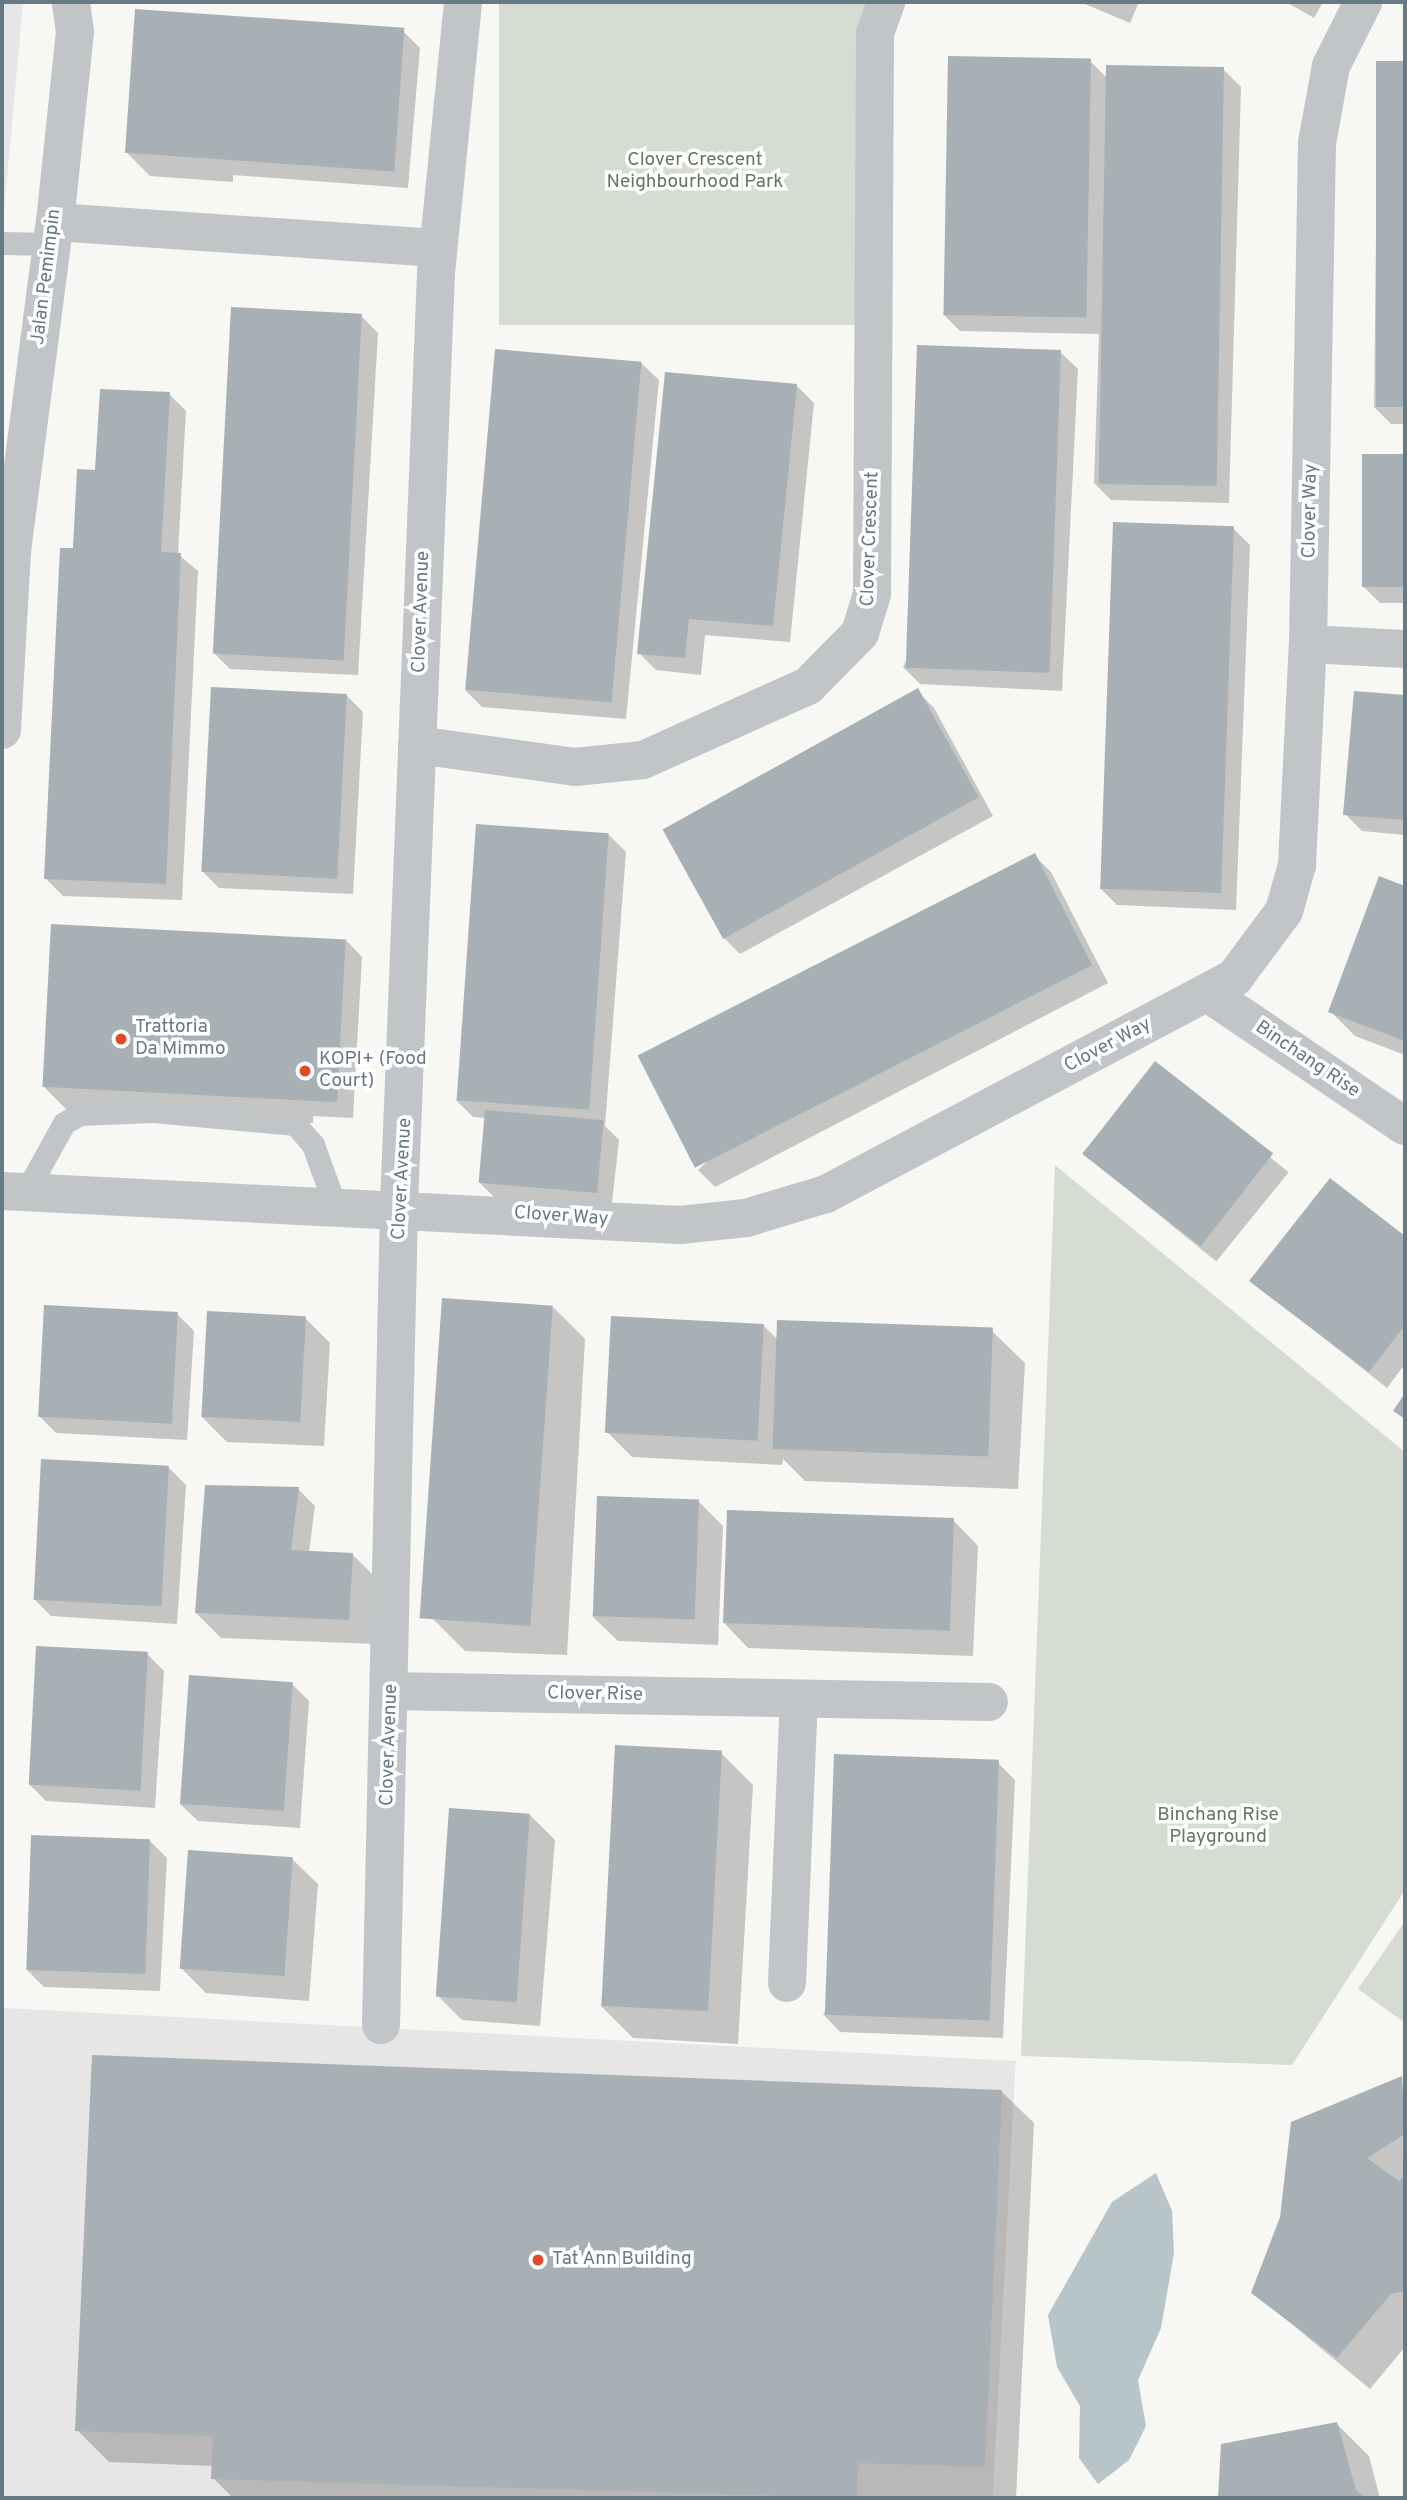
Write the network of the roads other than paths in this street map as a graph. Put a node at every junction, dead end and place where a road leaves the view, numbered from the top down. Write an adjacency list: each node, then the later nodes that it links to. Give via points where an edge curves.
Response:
1 (71, 2): 5 (street, Jalan Pemimpin, via 75,32)
2 (463, 2): 7 (street, Clover Avenue)
3 (886, 2): 12 (street, Clover Crescent, via 875,33 872,594 860,634 808,687 643,760 575,767)
4 (1363, 2): 9 (street, Clover Way, via 1341,38 1320,104)
5 (54, 233): 6 (lane); 7 (street); 8 (street, Jalan Pemimpin)
6 (2, 243)
7 (437, 248): 12 (street, Clover Avenue)
8 (7, 556): 11 (street, Jalan Pemimpin)
9 (1308, 644): 10 (street); 13 (street, Clover Way, via 1292,893 1251,962)
10 (1405, 649)
11 (2, 730)
12 (417, 745): 17 (street, Clover Avenue)
13 (1209, 994): 14 (street, Binchang Rise); 17 (street, Clover Way, via 826,1194 746,1218 680,1225)
14 (1405, 1126)
15 (13, 1193): 16 (street, Clover Way); 16 (lane, via 64,1123 91,1113 153,1111 295,1124 313,1145)
16 (335, 1205): 17 (street, Clover Way)
17 (400, 1206): 18 (street, Clover Avenue)
18 (391, 1691): 19 (street, Clover Rise); 22 (street, Clover Avenue)
19 (799, 1699): 20 (street, Clover Rise); 21 (street)
20 (989, 1702)
21 (787, 1983)
22 (381, 2025)

